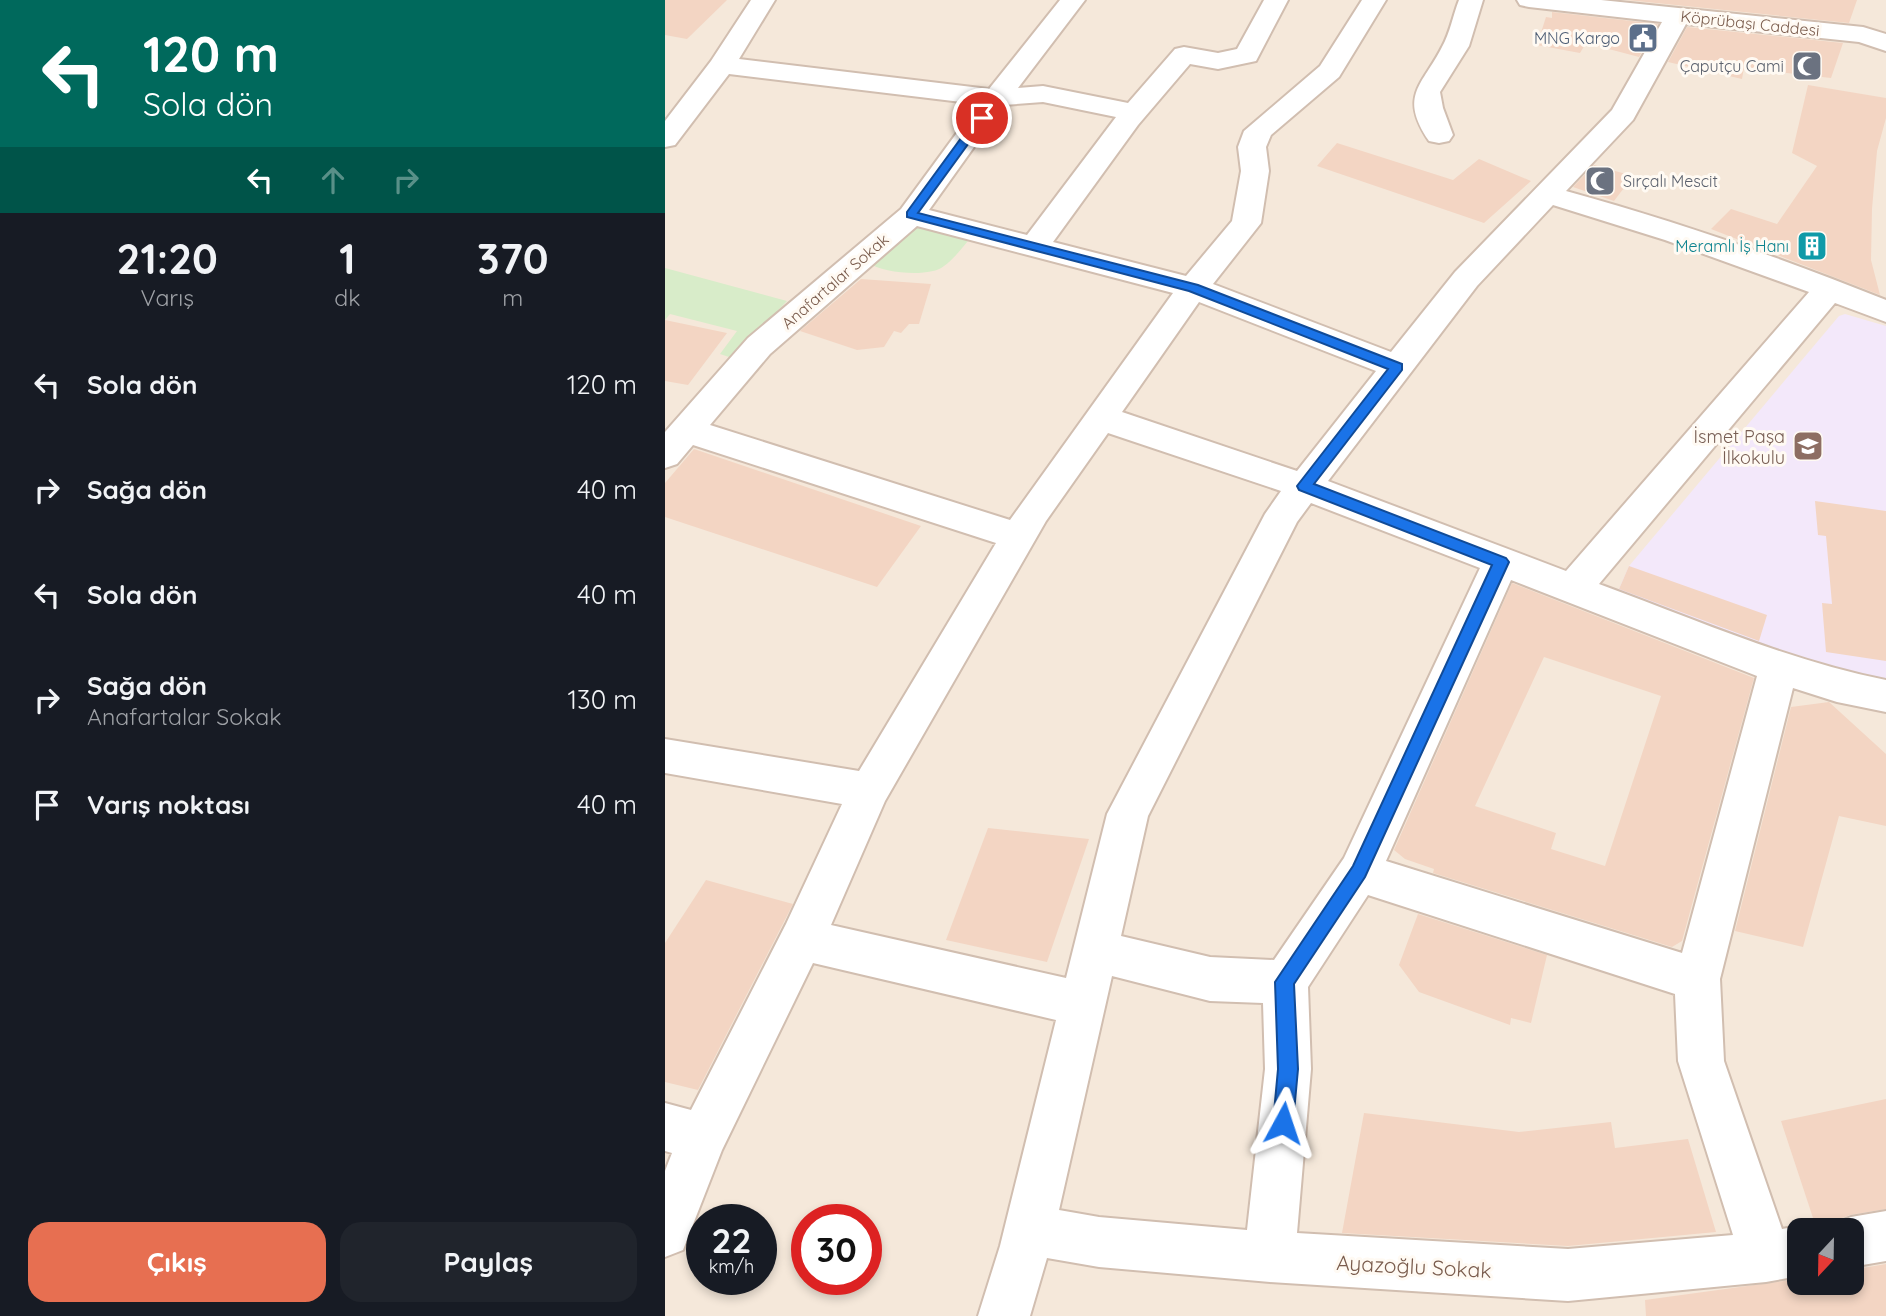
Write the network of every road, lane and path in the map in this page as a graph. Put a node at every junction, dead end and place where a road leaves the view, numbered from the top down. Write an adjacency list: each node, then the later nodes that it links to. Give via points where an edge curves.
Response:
1 (763, 0): 10 (street)
2 (1073, 0): 11 (street, Anafartalar Sokak)
3 (1276, 0): 12 (street, via 1247,55 1218,61 1184,55)
4 (1374, 0): 18 (street, via 1330,71 1258,131 1252,148 1255,171 1246,223)
5 (1471, 0): 13 (street, via 1456,46 1427,92)
6 (1529, 0): 8 (street, Köprübaşı Caddesi)
7 (1740, 11): 8 (street, Köprübaşı Caddesi); 9 (street, Köprübaşı Caddesi)
8 (1678, 16): 15 (street, via 1623,114)
9 (1886, 43)
10 (722, 65): 11 (street); 14 (street)
11 (996, 99): 12 (street, via 1043,94); 16 (street, Anafartalar Sokak)
12 (1134, 112): 17 (street)
13 (1439, 135)
14 (665, 139)
15 (1546, 194): 19 (street, via 1613,212); 21 (street, via 1465,279)
16 (911, 215): 17 (street); 23 (street, Anafartalar Sokak, via 759,346)
17 (1034, 247): 18 (street)
18 (1193, 288): 21 (street); 22 (street)
19 (1830, 288): 20 (street); 27 (street)
20 (1886, 312)
21 (1397, 367): 24 (street)
22 (1101, 418): 24 (street); 25 (street)
23 (676, 442): 25 (street)
24 (1304, 486): 26 (street); 34 (street, via 1283,514 1128,814)
25 (1020, 537): 31 (street)
26 (1501, 562): 27 (street); 32 (street)
27 (1572, 590): 28 (street)
28 (1779, 668): 29 (street); 35 (street)
29 (1886, 696)
30 (665, 756): 31 (street)
31 (869, 791): 33 (street)
32 (1359, 872): 35 (street); 36 (street)
33 (802, 939): 37 (street); 38 (street)
34 (1096, 951): 36 (street, via 1210,979); 37 (street)
35 (1697, 979): 43 (street, via 1701,1061)
36 (1285, 982): 44 (street, via 1288,1069)
37 (1083, 1004): 39 (street)
38 (684, 1132): 40 (street)
39 (1029, 1230): 44 (street, Ayazoğlu Sokak, via 1099,1242); 45 (street)
40 (665, 1232)
41 (1886, 1236): 42 (street)
42 (1864, 1240)
43 (1783, 1254): 44 (street, Ayazoğlu Sokak, via 1568,1275)
44 (1270, 1257)
45 (1003, 1316)

